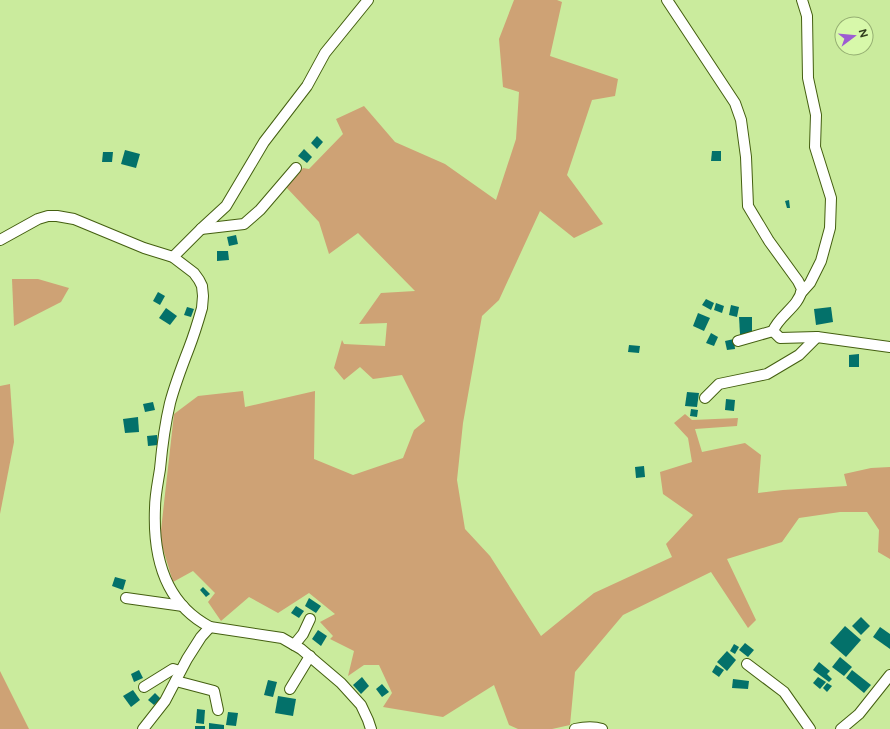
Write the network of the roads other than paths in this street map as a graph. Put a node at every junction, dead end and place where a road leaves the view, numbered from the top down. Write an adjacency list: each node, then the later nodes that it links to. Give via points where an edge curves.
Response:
1 (368, 0): 5 (street, via 325,53 307,86 264,142 226,206)
2 (667, 0): 8 (street, via 735,103 741,120 746,157 748,206 769,242 798,281)
3 (802, 0): 8 (street, via 806,16 808,78 816,115 815,147 831,198 830,228 821,261)
4 (296, 168): 5 (street, via 260,210 244,224)
5 (201, 228): 7 (street)
6 (0, 240): 7 (street, via 38,219 57,216 74,219)
7 (173, 257): 15 (street, via 194,273 202,286 203,296 202,308 170,404 155,507 155,537 159,561 169,587)
8 (801, 293): 9 (street)
9 (773, 331): 10 (street, via 780,338); 11 (street)
10 (817, 337): 12 (street); 13 (street, via 799,355 767,374 719,384)
11 (738, 341)
12 (890, 348)
13 (705, 398)
14 (126, 598): 15 (street)
15 (183, 606): 17 (street)
16 (310, 619): 20 (street)
17 (199, 621): 18 (street); 19 (street)
18 (210, 627): 19 (street); 20 (street, via 282,638)
19 (201, 637): 23 (street)
20 (294, 644): 21 (street)
21 (310, 656): 27 (street); 30 (street, via 362,705)
22 (747, 664): 33 (street, via 784,692)
23 (180, 671): 25 (street); 26 (street, via 173,669)
24 (890, 675): 34 (street, via 859,714)
25 (176, 681): 28 (street, via 214,691); 29 (street, via 165,701)
26 (144, 687)
27 (290, 689)
28 (218, 710)
29 (143, 729)
30 (371, 729)
31 (575, 729): 32 (street)
32 (602, 729)
33 (810, 729)
34 (841, 729)

